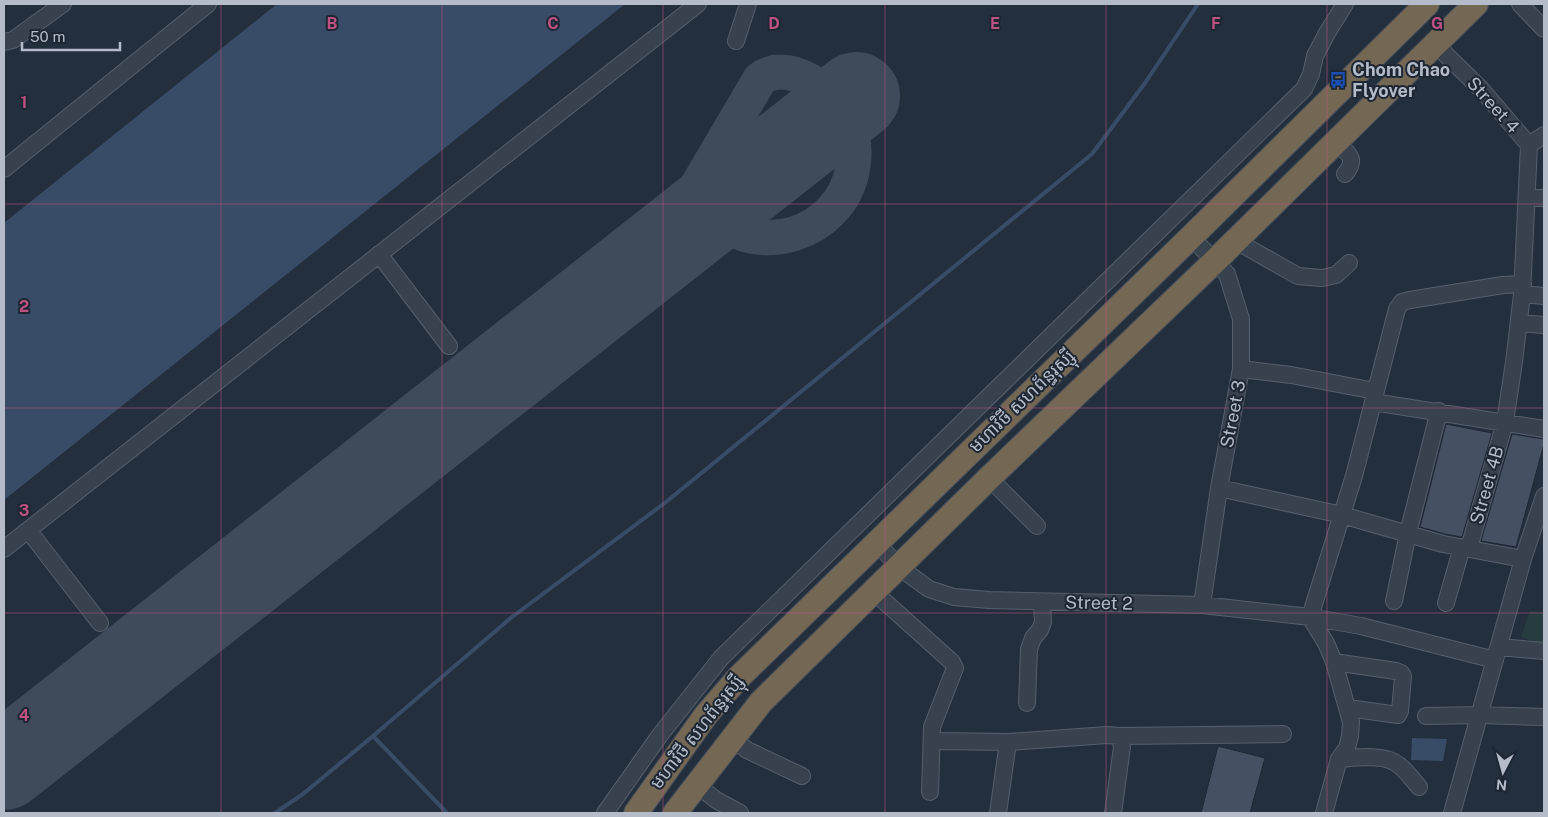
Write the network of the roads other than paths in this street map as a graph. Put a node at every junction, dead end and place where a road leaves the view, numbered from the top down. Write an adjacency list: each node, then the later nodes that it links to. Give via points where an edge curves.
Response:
1 (63, 4): 11 (street, via 13,40)
2 (208, 4): 16 (street)
3 (698, 4): 22 (street)
4 (748, 4): 10 (street)
5 (1345, 4): 72 (street, via 1315,56 1304,89 721,658 660,735)
6 (1427, 4): 20 (highway, មហាវិថី សហព័ន្ធរុស្ស៊ី)
7 (1520, 4): 9 (street)
8 (1471, 9): 12 (highway, មហាវិថី សហព័ន្ធរុស្ស៊ី)
9 (1544, 29)
10 (736, 41)
11 (4, 42)
12 (1435, 44): 14 (highway, មហាវិថី សហព័ន្ធរុស្ស៊ី); 15 (street, Street 4, via 1481,89)
13 (1544, 135): 15 (street)
14 (1336, 141): 17 (street, via 1352,158); 21 (highway, មហាវិថី សហព័ន្ធរុស្ស៊ី)
15 (1530, 145): 18 (street, Street 4B)
16 (4, 169)
17 (1345, 174)
18 (1527, 198): 19 (street); 25 (street, Street 4B)
19 (1544, 198)
20 (1191, 237): 23 (street, Street 3); 42 (highway, មហាវិថី សហព័ន្ធរុស្ស៊ី)
21 (1236, 241): 23 (highway, មហាវិថី សហព័ន្ធរុស្ស៊ី); 24 (street, via 1298,276 1322,278 1336,275)
22 (378, 254): 29 (street); 40 (street)
23 (1215, 262): 30 (street, Street 3, via 1227,274 1241,319); 35 (highway, មហាវិថី សហព័ន្ធរុស្ស៊ី)
24 (1349, 263)
25 (1522, 289): 26 (street); 27 (street, Street 4B); 31 (street, via 1503,285 1402,302)
26 (1544, 296)
27 (1518, 323): 28 (street); 33 (street, Street 4B)
28 (1544, 325)
29 (449, 346)
30 (1241, 369): 31 (street, via 1291,375); 36 (street, Street 3)
31 (1374, 397): 32 (street); 38 (street)
32 (1439, 411): 33 (street); 41 (street)
33 (1505, 422): 34 (street); 43 (street, Street 4B)
34 (1544, 429)
35 (990, 478): 39 (street); 46 (highway, មហាវិថី សហព័ន្ធរុស្ស៊ី)
36 (1219, 488): 38 (street); 51 (street, Street 3)
37 (1544, 496): 45 (street)
38 (1342, 515): 41 (street); 52 (street)
39 (1036, 526)
40 (28, 530): 44 (street); 53 (street)
41 (1408, 534): 43 (street); 48 (street)
42 (876, 542): 46 (street, Street 2); 73 (highway, មហាវិថី សហព័ន្ធរុស្ស៊ី, via 738,678 706,716)
43 (1466, 547): 45 (street); 50 (street, Street 4B)
44 (4, 549)
45 (1524, 559): 55 (street)
46 (899, 567): 47 (highway, មហាវិថី សហព័ន្ធរុស្ស៊ី); 49 (street, Street 2, via 929,589 954,597)
47 (874, 592): 63 (street, via 955,668 932,728); 65 (highway, មហាវិថី សហព័ន្ធរុស្ស៊ី, via 761,702)
48 (1394, 600)
49 (1042, 602): 51 (street, Street 2); 57 (street, via 1043,622 1029,649)
50 (1446, 603)
51 (1202, 605): 52 (street, Street 2)
52 (1310, 617): 55 (street, Street 2); 56 (street)
53 (100, 623)
54 (1544, 651): 55 (street, Street 2)
55 (1497, 654): 59 (street)
56 (1334, 662): 58 (street); 58 (street, via 1401,672 1403,676 1398,715)
57 (1027, 703)
58 (1348, 708): 67 (street, via 1350,736 1347,748)
59 (1480, 714): 60 (street); 61 (street); 79 (street)
60 (1426, 716)
61 (1544, 717)
62 (1283, 734): 64 (street)
63 (932, 736): 66 (street, via 938,741); 71 (street)
64 (1120, 736): 66 (street); 77 (street, via 1122,747)
65 (732, 738): 68 (street, via 747,750); 69 (highway, មហាវិថី សហព័ន្ធរុស្ស៊ី)
66 (1008, 742): 76 (street)
67 (1338, 759): 70 (street, via 1393,761); 78 (street)
68 (802, 776)
69 (696, 784): 74 (highway, មហាវិថី សហព័ន្ធរុស្ស៊ី); 75 (street)
70 (1419, 787)
71 (930, 792)
72 (605, 813)
73 (636, 813)
74 (675, 813)
75 (740, 813)
76 (998, 813)
77 (1113, 813)
78 (1324, 813)
79 (1452, 813)

